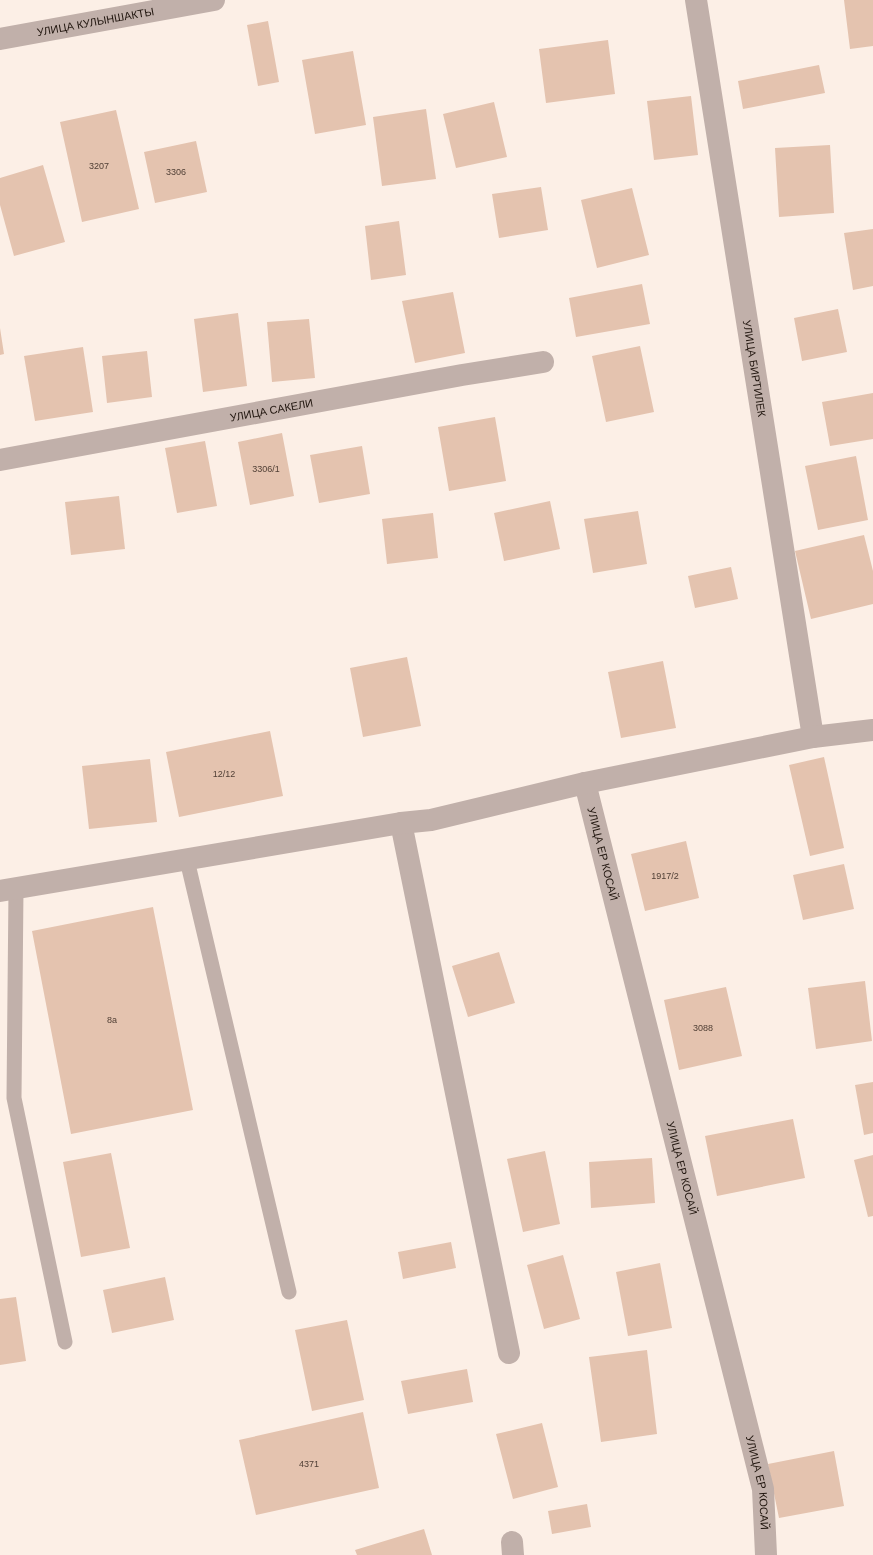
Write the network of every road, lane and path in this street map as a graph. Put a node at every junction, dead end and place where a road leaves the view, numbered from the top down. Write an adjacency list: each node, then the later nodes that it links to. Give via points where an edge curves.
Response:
1 (214, 0): 3 (street, УЛИЦА КУЛЫНШАКТЫ)
2 (696, 0): 7 (street, УЛИЦА БИРТИЛЕК)
3 (0, 39)
4 (543, 362): 5 (street, УЛИЦА САКЕЛИ)
5 (0, 460)
6 (872, 733): 7 (street)
7 (813, 737): 8 (street)
8 (585, 783): 9 (street, via 431,820); 15 (street, УЛИЦА ЕР КОСАЙ, via 763,1489)
9 (402, 823): 10 (street); 14 (street)
10 (187, 860): 11 (street); 12 (lane)
11 (8, 890): 13 (lane, via 14,1098)
12 (289, 1292)
13 (65, 1342)
14 (509, 1353)
15 (766, 1555)

